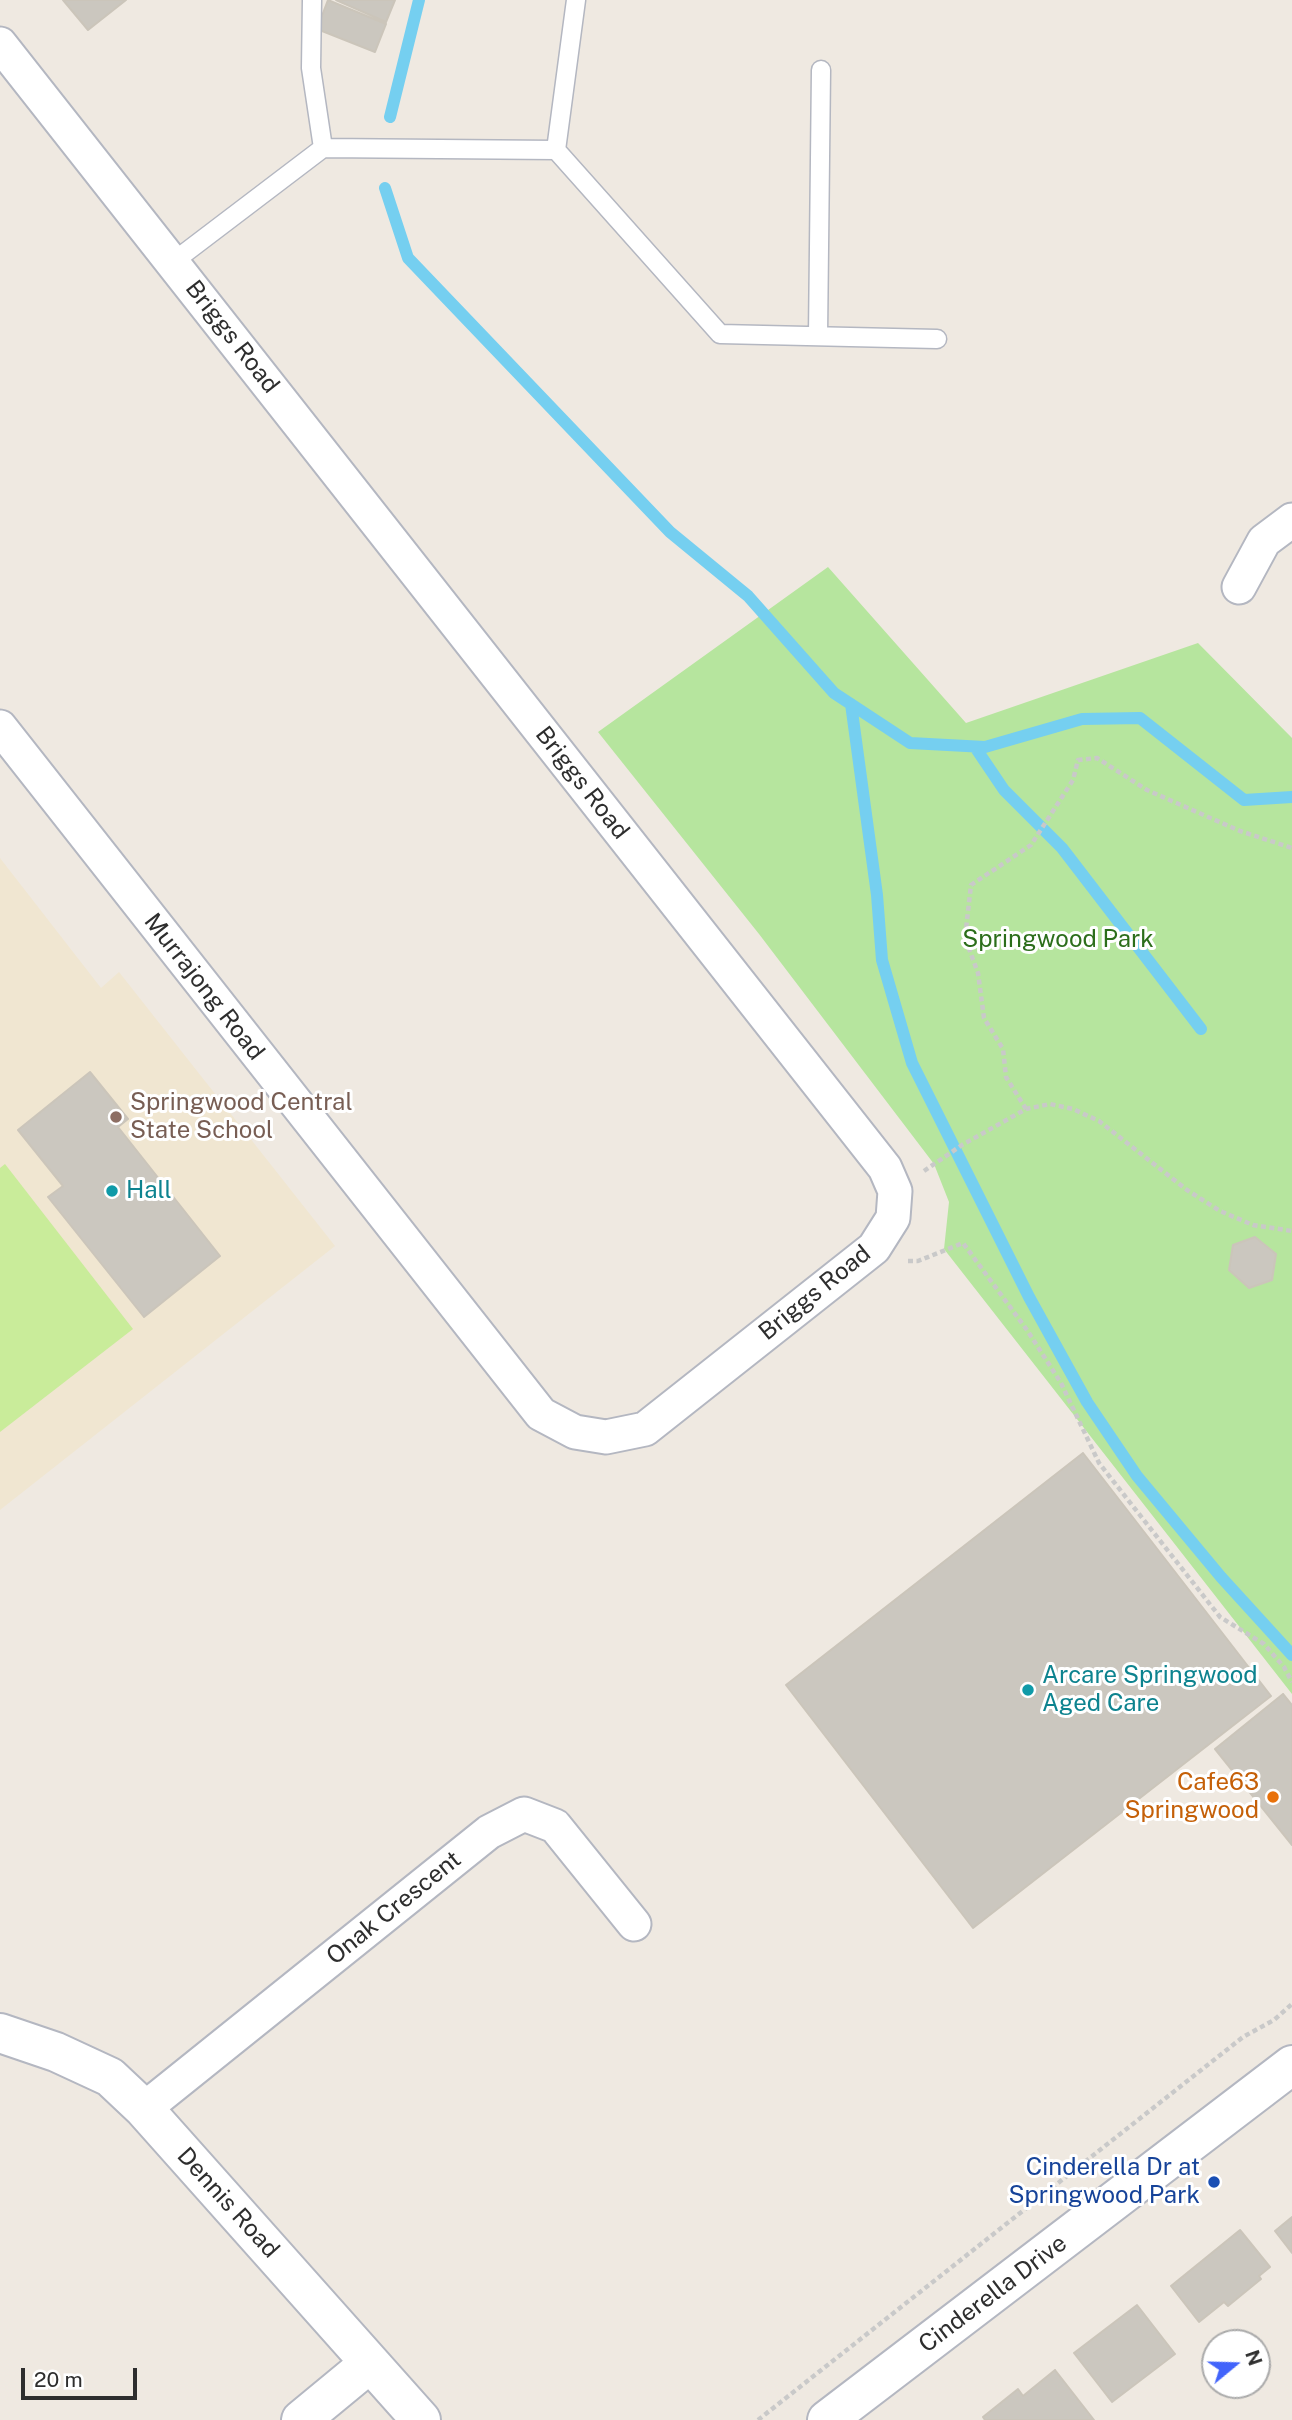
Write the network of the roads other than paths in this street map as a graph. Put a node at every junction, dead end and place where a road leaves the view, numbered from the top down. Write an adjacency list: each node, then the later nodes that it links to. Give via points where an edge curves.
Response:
1 (312, 0): 5 (lane, via 311,68)
2 (576, 0): 6 (lane)
3 (0, 44): 7 (street, Briggs Road)
4 (821, 70): 8 (lane)
5 (323, 148): 6 (lane); 7 (lane)
6 (556, 150): 8 (lane, via 720,334)
7 (173, 262): 13 (street, Briggs Road, via 885,1168 895,1191 893,1218 874,1248 645,1429 606,1437)
8 (818, 336): 9 (lane)
9 (937, 339)
10 (1292, 520): 11 (street, via 1264,541)
11 (1239, 587)
12 (0, 727): 13 (street, Murrajong Road, via 541,1414)
13 (575, 1432)
14 (634, 1924): 17 (street, Onak Crescent, via 555,1826 524,1814 489,1832)
15 (0, 2033): 17 (street, Dennis Road, via 110,2077)
16 (1292, 2065): 21 (street, Cinderella Drive)
17 (144, 2109): 18 (street, Dennis Road)
18 (370, 2363): 19 (street); 20 (street, Dennis Road)
19 (301, 2420)
20 (421, 2420)
21 (827, 2420)

